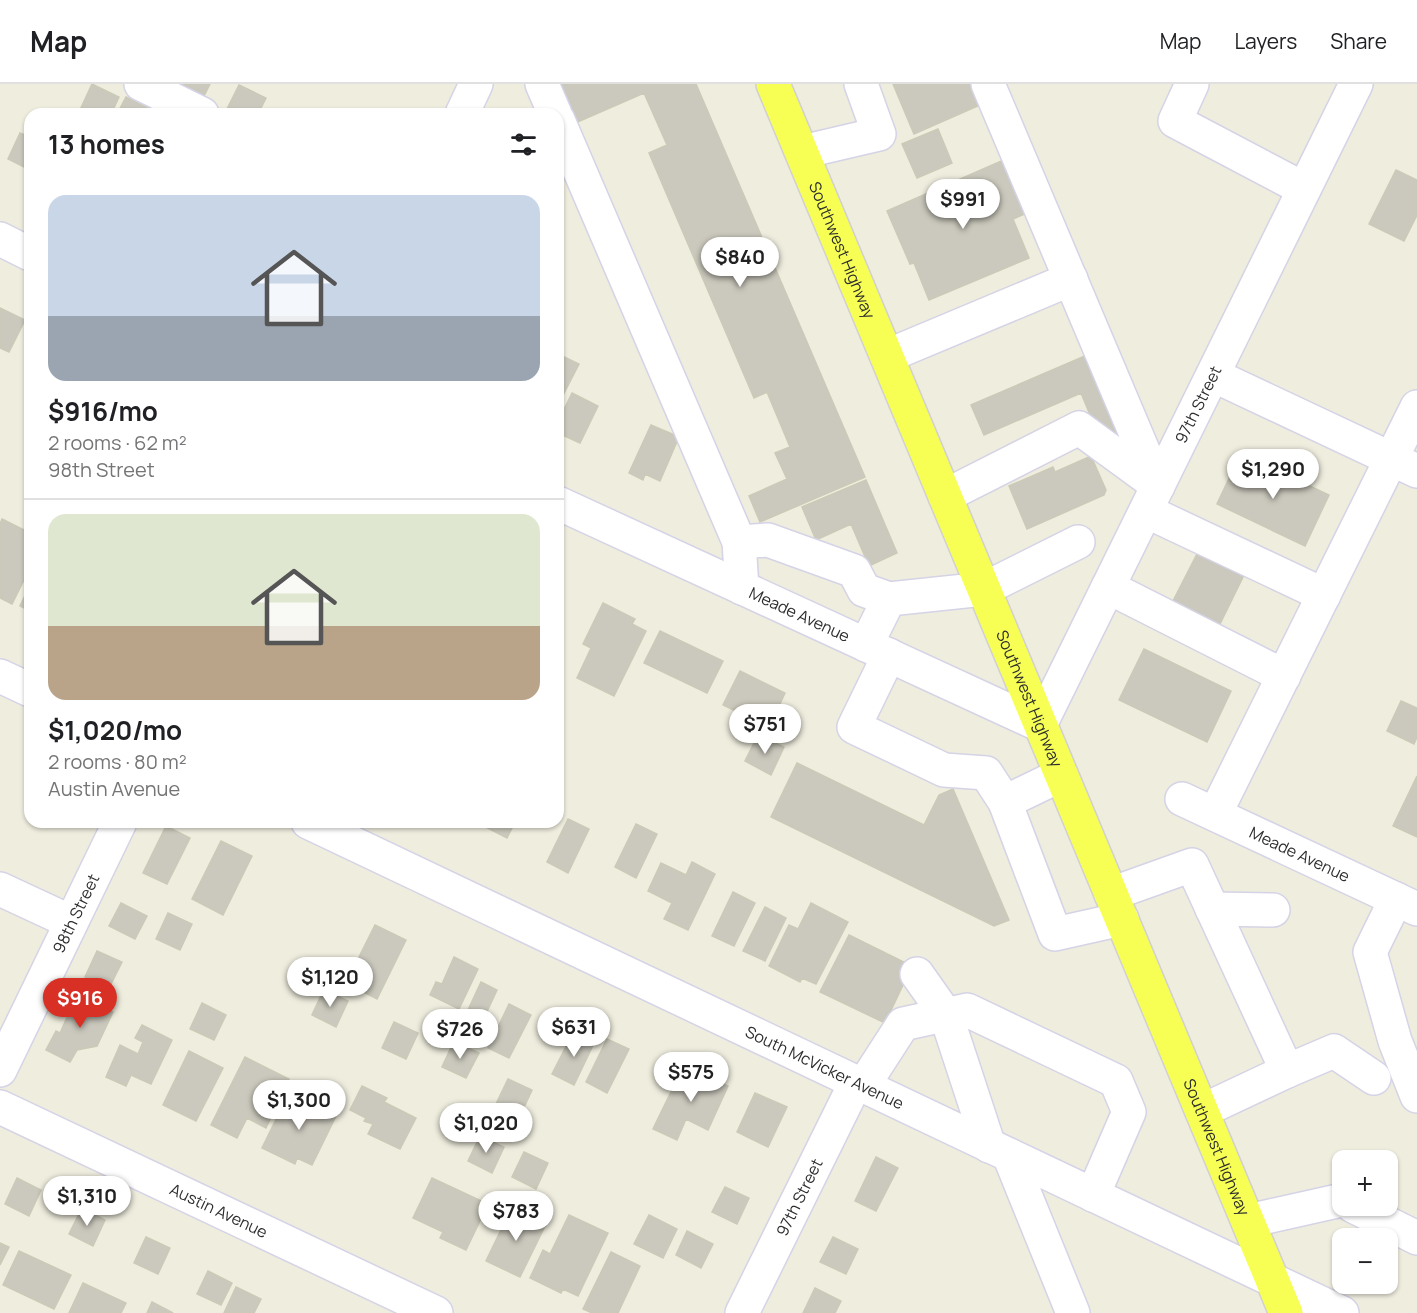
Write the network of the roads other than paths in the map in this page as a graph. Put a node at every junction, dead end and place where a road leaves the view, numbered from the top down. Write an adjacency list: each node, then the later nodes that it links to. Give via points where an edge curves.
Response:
1 (141, 84): 9 (street)
2 (476, 84): 10 (street)
3 (542, 84): 11 (street)
4 (773, 84): 13 (main road, Southwest Highway)
5 (861, 84): 13 (street, via 879,134)
6 (988, 84): 17 (street)
7 (1192, 84): 14 (street, via 1175,122)
8 (1356, 84): 14 (street, 97th Street)
9 (190, 108)
10 (465, 108)
11 (552, 108)
12 (564, 134): 25 (street)
13 (802, 152): 18 (main road, Southwest Highway)
14 (1304, 189): 19 (street, 97th Street)
15 (0, 239): 16 (street)
16 (24, 251)
17 (1071, 279): 18 (street); 23 (street)
18 (887, 356): 22 (main road, Southwest Highway)
19 (1213, 375): 21 (street); 23 (street, 97th Street)
20 (1417, 407): 21 (street)
21 (1404, 465): 30 (street)
22 (945, 496): 23 (street, via 1080,428); 29 (main road, Southwest Highway)
23 (1152, 498): 27 (street, 97th Street); 30 (street)
24 (564, 506): 28 (street, Meade Avenue)
25 (739, 542): 28 (street); 31 (street, via 768,540 854,572 864,590)
26 (1078, 542): 29 (street)
27 (1108, 587): 34 (street); 36 (street, 97th Street)
28 (742, 588): 32 (street, Meade Avenue)
29 (984, 589): 31 (street); 36 (main road, Southwest Highway)
30 (1324, 595): 34 (street)
31 (888, 599): 32 (street)
32 (877, 650): 36 (street, Meade Avenue); 39 (street, via 854,727 944,770 986,773)
33 (0, 676): 35 (street)
34 (1284, 676): 40 (street)
35 (24, 687)
36 (1040, 725): 37 (main road, Southwest Highway)
37 (1061, 775): 39 (street); 45 (main road, Southwest Highway)
38 (1182, 799): 40 (street, Meade Avenue)
39 (1005, 802): 45 (street, via 1055,934)
40 (1215, 814): 44 (street, Meade Avenue)
41 (117, 828): 48 (street, 98th Street)
42 (321, 828): 54 (street, South McVicker Avenue)
43 (0, 889): 48 (street)
44 (1406, 904): 55 (street, via 1370,952 1395,1041)
45 (1116, 907): 46 (street, via 1192,865); 57 (main road, Southwest Highway)
46 (1212, 909): 47 (street); 52 (street)
47 (1273, 910)
48 (71, 922): 51 (street, 98th Street)
49 (917, 974): 50 (street)
50 (946, 1015): 54 (street, 97th Street, via 903,1024); 58 (street); 59 (street, 97th Street, via 967,1010 1116,1081 1129,1112)
51 (0, 1070)
52 (1287, 1071): 53 (street, via 1334,1052); 57 (street)
53 (1374, 1078)
54 (860, 1084): 58 (street, South McVicker Avenue); 66 (street, 97th Street)
55 (1417, 1095)
56 (0, 1107): 65 (street, Austin Avenue)
57 (1202, 1111): 62 (main road, Southwest Highway)
58 (999, 1150): 59 (street, South McVicker Avenue); 67 (street)
59 (1092, 1195): 64 (street, South McVicker Avenue)
60 (1332, 1202): 62 (street)
61 (1373, 1216): 63 (street)
62 (1248, 1221): 64 (main road, Southwest Highway)
63 (1417, 1238)
64 (1272, 1280): 68 (main road, Southwest Highway); 69 (street, South McVicker Avenue)
65 (436, 1313)
66 (742, 1313)
67 (1073, 1313)
68 (1286, 1313)
69 (1342, 1313)

